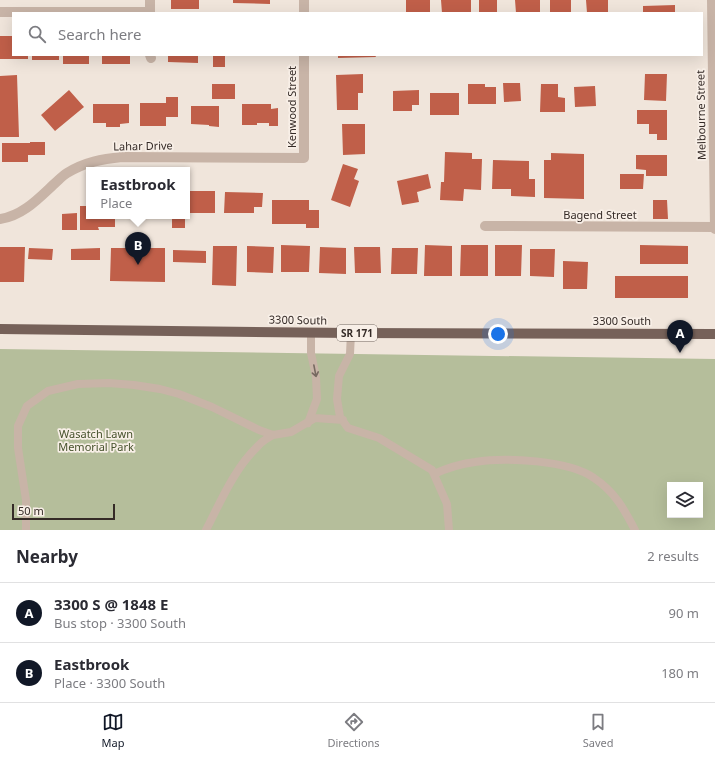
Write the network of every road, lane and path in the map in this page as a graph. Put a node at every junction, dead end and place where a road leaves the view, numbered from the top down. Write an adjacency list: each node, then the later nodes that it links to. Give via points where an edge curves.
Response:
1 (150, 0): 5 (street)
2 (304, 0): 6 (street)
3 (712, 0): 8 (street, Melbourne Street)
4 (0, 12): 5 (street)
5 (150, 12)
6 (304, 12)
7 (703, 47): 8 (street)
8 (712, 47): 13 (street, Melbourne Street)
9 (304, 56): 10 (street, Kenwood Street)
10 (304, 158): 11 (street, Lahar Drive, via 101,159 84,164 66,174 25,209)
11 (0, 219)
12 (485, 226): 13 (street, Bagend Street)
13 (715, 228)
14 (0, 329): 15 (main road, 3300 South / SR 171)
15 (311, 332): 16 (main road, 3300 South / SR 171); 19 (lane, one-way to 19, via 317,400)
16 (351, 333): 17 (main road, 3300 South / SR 171); 18 (lane, via 350,354 339,376 337,399)
17 (715, 334)
18 (342, 420): 19 (lane, via 315,418); 21 (lane, via 348,428 379,438 432,470)
19 (308, 422): 20 (lane, via 291,432)
20 (273, 435): 22 (lane, via 212,407 160,389 78,384 48,391 27,406 18,426 18,448 26,500); 23 (lane, via 258,445 242,465)
21 (434, 474): 24 (lane, via 447,504); 25 (lane, via 476,462 512,460 574,468 594,477 609,490 624,507)
22 (26, 530)
23 (206, 530)
24 (449, 530)
25 (635, 530)

